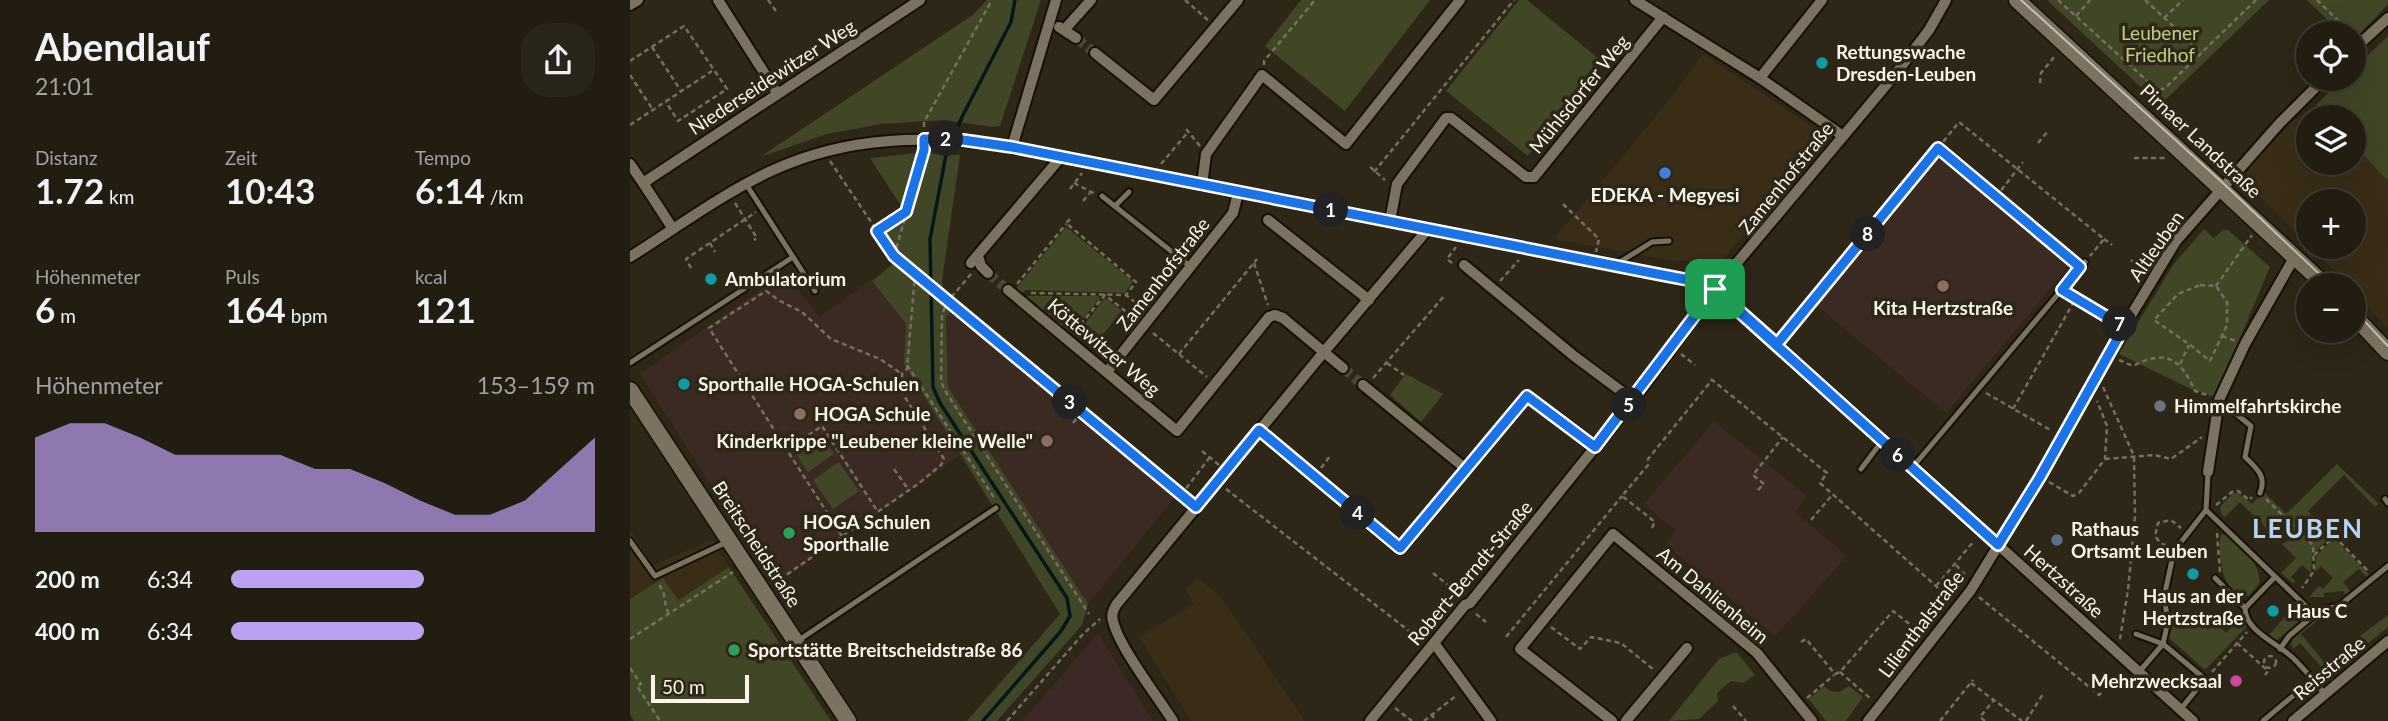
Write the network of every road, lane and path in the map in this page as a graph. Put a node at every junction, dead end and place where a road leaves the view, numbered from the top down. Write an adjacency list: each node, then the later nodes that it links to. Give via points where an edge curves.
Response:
1 (638, 0): 23 (street)
2 (718, 0): 47 (street)
3 (768, 0): 24 (path)
4 (920, 0): 47 (street, Niederseidewitzer Weg)
5 (992, 0): 53 (path, via 924,122)
6 (1056, 0): 30 (street)
7 (1091, 0): 32 (street)
8 (1185, 0): 31 (path)
9 (1238, 0): 31 (street)
10 (1315, 0): 42 (path, via 1265,61)
11 (1460, 0): 42 (street, via 1346,144)
12 (1514, 0): 67 (path)
13 (1635, 0): 26 (street)
14 (1822, 0): 43 (street)
15 (1946, 0): 52 (street, Zamenhofstraße, via 1929,30)
16 (2017, 0): 71 (street, Pirnaer Landstraße)
17 (2058, 0): 25 (path)
18 (2090, 0): 25 (path)
19 (2145, 0): 27 (path)
20 (2183, 0): 27 (path)
21 (2256, 0): 37 (path)
22 (2317, 0): 29 (path)
23 (630, 5)
24 (776, 11)
25 (2076, 16): 37 (path, via 2160,90)
26 (1663, 17): 43 (street); 73 (street, Mühlsdorfer Weg, via 1534,177 1526,177 1446,118)
27 (2164, 18): 37 (path)
28 (2388, 18): 34 (street)
29 (2339, 21)
30 (1050, 23): 32 (street); 55 (street)
31 (1216, 27): 36 (street, via 1154,100)
32 (1065, 29): 33 (street)
33 (1076, 38)
34 (2366, 38)
35 (652, 47): 39 (path); 40 (path, via 684,26); 46 (path)
36 (1096, 53)
37 (2202, 53)
38 (2055, 55): 44 (path, via 2041,73)
39 (630, 61)
40 (713, 71): 46 (path); 48 (path, via 727,89 678,121)
41 (630, 75): 49 (path)
42 (1262, 75): 58 (street)
43 (1760, 78): 52 (street)
44 (2040, 83)
45 (2313, 91): 71 (street, Altleuben)
46 (681, 92): 48 (path)
47 (777, 93): 68 (street, Niederseidewitzer Weg)
48 (666, 102): 49 (path)
49 (653, 110): 50 (path)
50 (630, 125)
51 (2048, 131): 54 (path)
52 (1843, 136): 123 (street, Zamenhofstraße)
53 (924, 139): 55 (street, Zamenhofstraße); 57 (street, Zamenhofstraße); 84 (path)
54 (2038, 143)
55 (1012, 147): 59 (street, Zamenhofstraße)
56 (1938, 148): 66 (path, via 1959,122); 76 (path); 78 (path)
57 (825, 152): 69 (street, Zamenhofstraße); 94 (path)
58 (1206, 154): 62 (path, via 1187,130); 70 (street)
59 (1061, 157): 70 (street, Zamenhofstraße); 108 (street)
60 (2134, 158): 61 (path)
61 (2166, 158)
62 (1166, 159)
63 (2023, 162): 66 (path)
64 (630, 164): 68 (street)
65 (1370, 167): 67 (path)
66 (2017, 170): 78 (path); 95 (path)
67 (1374, 172): 73 (path)
68 (643, 183): 92 (street)
69 (746, 184): 83 (lane); 92 (street, Zamenhofstraße)
70 (1202, 185): 75 (street, Zamenhofstraße)
71 (2221, 188): 91 (street, Pirnaer Landstraße); 120 (street, Altleuben, via 2176,241)
72 (1070, 189): 79 (path, via 1073,183 1089,192)
73 (1396, 189): 89 (street, Mühlsdorfer Weg)
74 (1129, 192): 82 (lane)
75 (1238, 192): 89 (street, Zamenhofstraße); 114 (street, Zamenhofstraße, via 1233,213)
76 (1900, 195): 139 (lane)
77 (1102, 196): 82 (lane)
78 (1996, 197): 85 (path)
79 (1083, 201)
80 (735, 203): 86 (path)
81 (1563, 204): 109 (path, via 1599,239)
82 (1115, 206): 114 (lane)
83 (761, 208): 86 (path); 105 (lane)
84 (906, 212): 94 (path); 102 (path)
85 (2021, 218): 115 (lane)
86 (745, 219): 96 (path, via 757,238); 98 (path)
87 (1070, 219): 90 (path)
88 (1268, 220): 131 (street)
89 (1390, 222): 93 (street, Zamenhofstraße)
90 (1066, 223): 126 (path); 128 (path, via 1136,282)
91 (2260, 223): 103 (street, Pirnaer Landstraße); 121 (path)
92 (673, 229): 104 (street, Zamenhofstraße)
93 (1429, 229): 100 (street, Zamenhofstraße); 131 (street)
94 (877, 231): 102 (path)
95 (2105, 239): 99 (path); 110 (path)
96 (754, 240)
97 (1669, 241): 113 (lane, via 1651,242)
98 (710, 243): 101 (path); 116 (path, via 686,259)
99 (2112, 245)
100 (1528, 249): 109 (street, Zamenhofstraße); 122 (path)
101 (715, 252)
102 (894, 256): 119 (path)
103 (2295, 256): 118 (street, Pirnaer Landstraße); 164 (street)
104 (630, 257)
105 (793, 257): 125 (lane); 147 (lane)
106 (1257, 259): 111 (path)
107 (2131, 260): 120 (path)
108 (976, 261): 117 (street); 132 (path)
109 (1594, 261): 113 (street, Zamenhofstraße)
110 (2085, 262): 115 (lane)
111 (1254, 263): 133 (path, via 1266,302); 144 (path)
112 (1464, 265): 122 (street)
113 (1614, 265): 123 (street, Zamenhofstraße)
114 (1191, 267): 134 (street, Zamenhofstraße)
115 (2080, 267): 124 (lane)
116 (691, 268)
117 (988, 273)
118 (2313, 273)
119 (915, 274): 132 (path); 149 (path)
120 (2153, 277): 136 (street, Altleuben)
121 (2216, 286): 140 (path, via 2227,302 2227,325 2210,361); 140 (path, via 2200,285 2178,294 2154,320)
122 (1493, 289): 163 (street)
123 (1715, 289): 139 (street, Hertzstraße); 141 (street, Robert-Berndt-Straße)
124 (2062, 290): 130 (path); 158 (lane)
125 (815, 291)
126 (1012, 293): 127 (path); 138 (street, Köttewitzer Weg)
127 (1105, 295): 128 (path); 135 (path); 138 (path)
128 (1126, 295): 134 (path)
129 (1444, 295): 146 (path)
130 (2077, 298): 136 (path); 165 (path)
131 (1369, 300): 142 (street)
132 (948, 301): 166 (path); 229 (path, via 942,314 940,351 944,390)
133 (1277, 316): 142 (street); 155 (street, via 1269,317)
134 (1152, 317): 135 (street, Zamenhofstraße)
135 (1144, 326): 144 (path); 152 (street, Zamenhofstraße)
136 (2124, 327): 187 (street, Altleuben)
137 (2366, 329): 143 (street)
138 (1068, 340): 152 (street, Köttewitzer Weg)
139 (1777, 344): 172 (street, Hertzstraße)
140 (2189, 344): 148 (path)
141 (1672, 347): 150 (path); 163 (street, Robert-Berndt-Straße)
142 (1323, 352): 151 (street); 169 (street)
143 (2388, 352)
144 (1179, 354): 155 (path)
145 (2116, 359): 148 (path, via 2133,366 2149,358 2166,357)
146 (1386, 362): 154 (path); 157 (path)
147 (630, 363)
148 (2180, 364): 164 (path, via 2195,391)
149 (907, 365): 153 (path); 196 (path, via 999,505)
150 (1695, 365)
151 (1343, 368)
152 (1107, 372): 155 (street, Köttewitzer Weg, via 1177,431)
153 (902, 374): 159 (path); 174 (path, via 880,359 831,339 802,312 766,291 709,328)
154 (1404, 375)
155 (1215, 384)
156 (2102, 384): 177 (path)
157 (1365, 386): 182 (street)
158 (1980, 389): 165 (path); 180 (lane)
159 (903, 394): 160 (path); 190 (path, via 944,459)
160 (899, 397)
161 (632, 398): 207 (street, Breitscheidstraße)
162 (2094, 398): 179 (path, via 2107,426)
163 (1633, 400): 173 (street, Robert-Berndt-Straße)
164 (2219, 400): 168 (street); 191 (lane, via 2251,426 2245,457 2261,473)
165 (2013, 409): 170 (path)
166 (1082, 412): 167 (path); 193 (path)
167 (1073, 424)
168 (2215, 427): 177 (path, via 2171,459 2155,454); 185 (street)
169 (1259, 430): 184 (street); 186 (street)
170 (2052, 431)
171 (1783, 437): 189 (path, via 1753,475 1763,484); 192 (path, via 1827,473 1820,483); 194 (path, via 1711,380)
172 (1882, 441): 180 (street, Hertzstraße); 183 (lane)
173 (1595, 447): 182 (street, via 1527,396); 224 (street, Robert-Berndt-Straße)
174 (787, 449): 198 (path, via 822,426); 205 (path)
175 (1202, 451): 178 (path)
176 (1330, 456): 186 (path)
177 (2134, 456): 179 (path); 245 (path, via 2135,517)
178 (1210, 457): 184 (path); 193 (path)
179 (2105, 459): 187 (path, via 2073,496)
180 (1912, 468): 209 (street, Hertzstraße)
181 (894, 469): 190 (path)
182 (1466, 469): 186 (street, via 1400,548)
183 (1861, 469)
184 (1226, 471): 188 (street)
185 (2208, 472): 197 (lane)
186 (1314, 477)
187 (2040, 477): 209 (street, Altleuben)
188 (1217, 482): 195 (street); 242 (path)
189 (1758, 490)
190 (909, 491): 198 (path)
191 (2260, 493): 197 (path, via 2249,500 2232,492); 211 (path, via 2313,545)
192 (1833, 494): 200 (path); 220 (path)
193 (1181, 495): 195 (path)
194 (1622, 496): 202 (path, via 1655,522); 235 (path)
195 (1196, 507): 225 (street)
196 (996, 508): 238 (lane)
197 (2206, 510): 199 (lane); 203 (lane)
198 (878, 512): 205 (path)
199 (2216, 519): 217 (lane); 219 (path, via 2220,573)
200 (1811, 520)
201 (2348, 523): 204 (path)
202 (1652, 528)
203 (2187, 534): 210 (lane); 210 (path, via 2171,520 2158,523 2157,540)
204 (2337, 534): 211 (path); 218 (path)
205 (842, 536): 222 (path)
206 (630, 541): 216 (lane)
207 (730, 541): 212 (street, Breitscheidstraße); 216 (lane)
208 (1974, 541): 213 (path)
209 (1998, 545): 221 (street, Lilienthalstraße); 245 (street, Hertzstraße)
210 (2174, 551): 241 (lane, via 2164,597 2168,621)
211 (2314, 555): 223 (path, via 2314,571)
212 (745, 564): 222 (street, Breitscheidstraße); 228 (path)
213 (1955, 565): 220 (path); 221 (path)
214 (2388, 566): 218 (lane)
215 (1433, 573): 224 (path)
216 (655, 576): 228 (path)
217 (2275, 577): 223 (lane); 226 (lane)
218 (2374, 577): 230 (lane, via 2339,606)
219 (2215, 578): 226 (lane)
220 (1936, 586): 227 (path)
221 (1973, 587): 227 (street, Lilienthalstraße); 249 (path, via 2099,695)
222 (762, 591): 238 (street, Breitscheidstraße)
223 (2295, 595): 230 (lane)
224 (1470, 603): 242 (street, Robert-Berndt-Straße)
225 (1116, 605): 268 (path, via 1083,634); 269 (street, via 1113,623 1121,640)
226 (2245, 608): 232 (lane)
227 (1956, 609): 279 (street, Lilienthalstraße)
228 (669, 614): 236 (path)
229 (1089, 614)
230 (2315, 615): 244 (lane, via 2288,636)
231 (1543, 621): 253 (path, via 1580,649 1591,636 1621,643); 262 (street, Am Dahlienheim, via 1613,534 1757,653); 275 (street, via 1520,649)
232 (2252, 626): 240 (path); 244 (lane)
233 (2136, 634): 241 (lane)
234 (1923, 635): 250 (path, via 1893,611)
235 (1506, 637)
236 (630, 639)
237 (2388, 641): 258 (street, Reisstraße)
238 (796, 642): 267 (street, Breitscheidstraße)
239 (1801, 642): 246 (path, via 1805,639)
240 (2237, 643): 252 (path, via 2266,667 2269,671); 254 (path)
241 (2163, 644): 249 (lane); 254 (lane)
242 (1432, 646): 256 (street); 261 (street, Robert-Berndt-Straße)
243 (1687, 648): 253 (street)
244 (2280, 649): 255 (lane)
245 (2118, 652): 249 (street, Hertzstraße)
246 (1823, 661): 247 (path); 251 (path)
247 (1818, 664)
248 (630, 668): 266 (path)
249 (2135, 668): 264 (street, Hertzstraße)
250 (1840, 672): 251 (path); 259 (path)
251 (1835, 674): 262 (path)
252 (2264, 675)
253 (1662, 677): 276 (street)
254 (2205, 679): 264 (lane)
255 (2312, 680): 258 (lane); 284 (lane)
256 (1467, 688): 265 (path); 274 (street)
257 (2043, 694): 282 (path)
258 (2325, 694): 285 (street, Reisstraße)
259 (1871, 699)
260 (1994, 700): 280 (path, via 1972,681); 281 (path, via 1980,717); 282 (path)
261 (1387, 701): 270 (street, Robert-Berndt-Straße); 271 (path)
262 (1799, 704): 278 (street, Am Dahlienheim)
263 (1733, 706): 277 (path)
264 (2180, 710): 283 (street, Hertzstraße)
265 (1431, 714): 272 (path); 273 (path)
266 (660, 721)
267 (848, 721)
268 (1007, 721)
269 (1172, 721)
270 (1370, 721)
271 (1412, 721)
272 (1424, 721)
273 (1436, 721)
274 (1492, 721)
275 (1612, 721)
276 (1626, 721)
277 (1746, 721)
278 (1812, 721)
279 (1868, 721)
280 (1940, 721)
281 (1985, 721)
282 (2024, 721)
283 (2193, 721)
284 (2263, 721)
285 (2293, 721)

